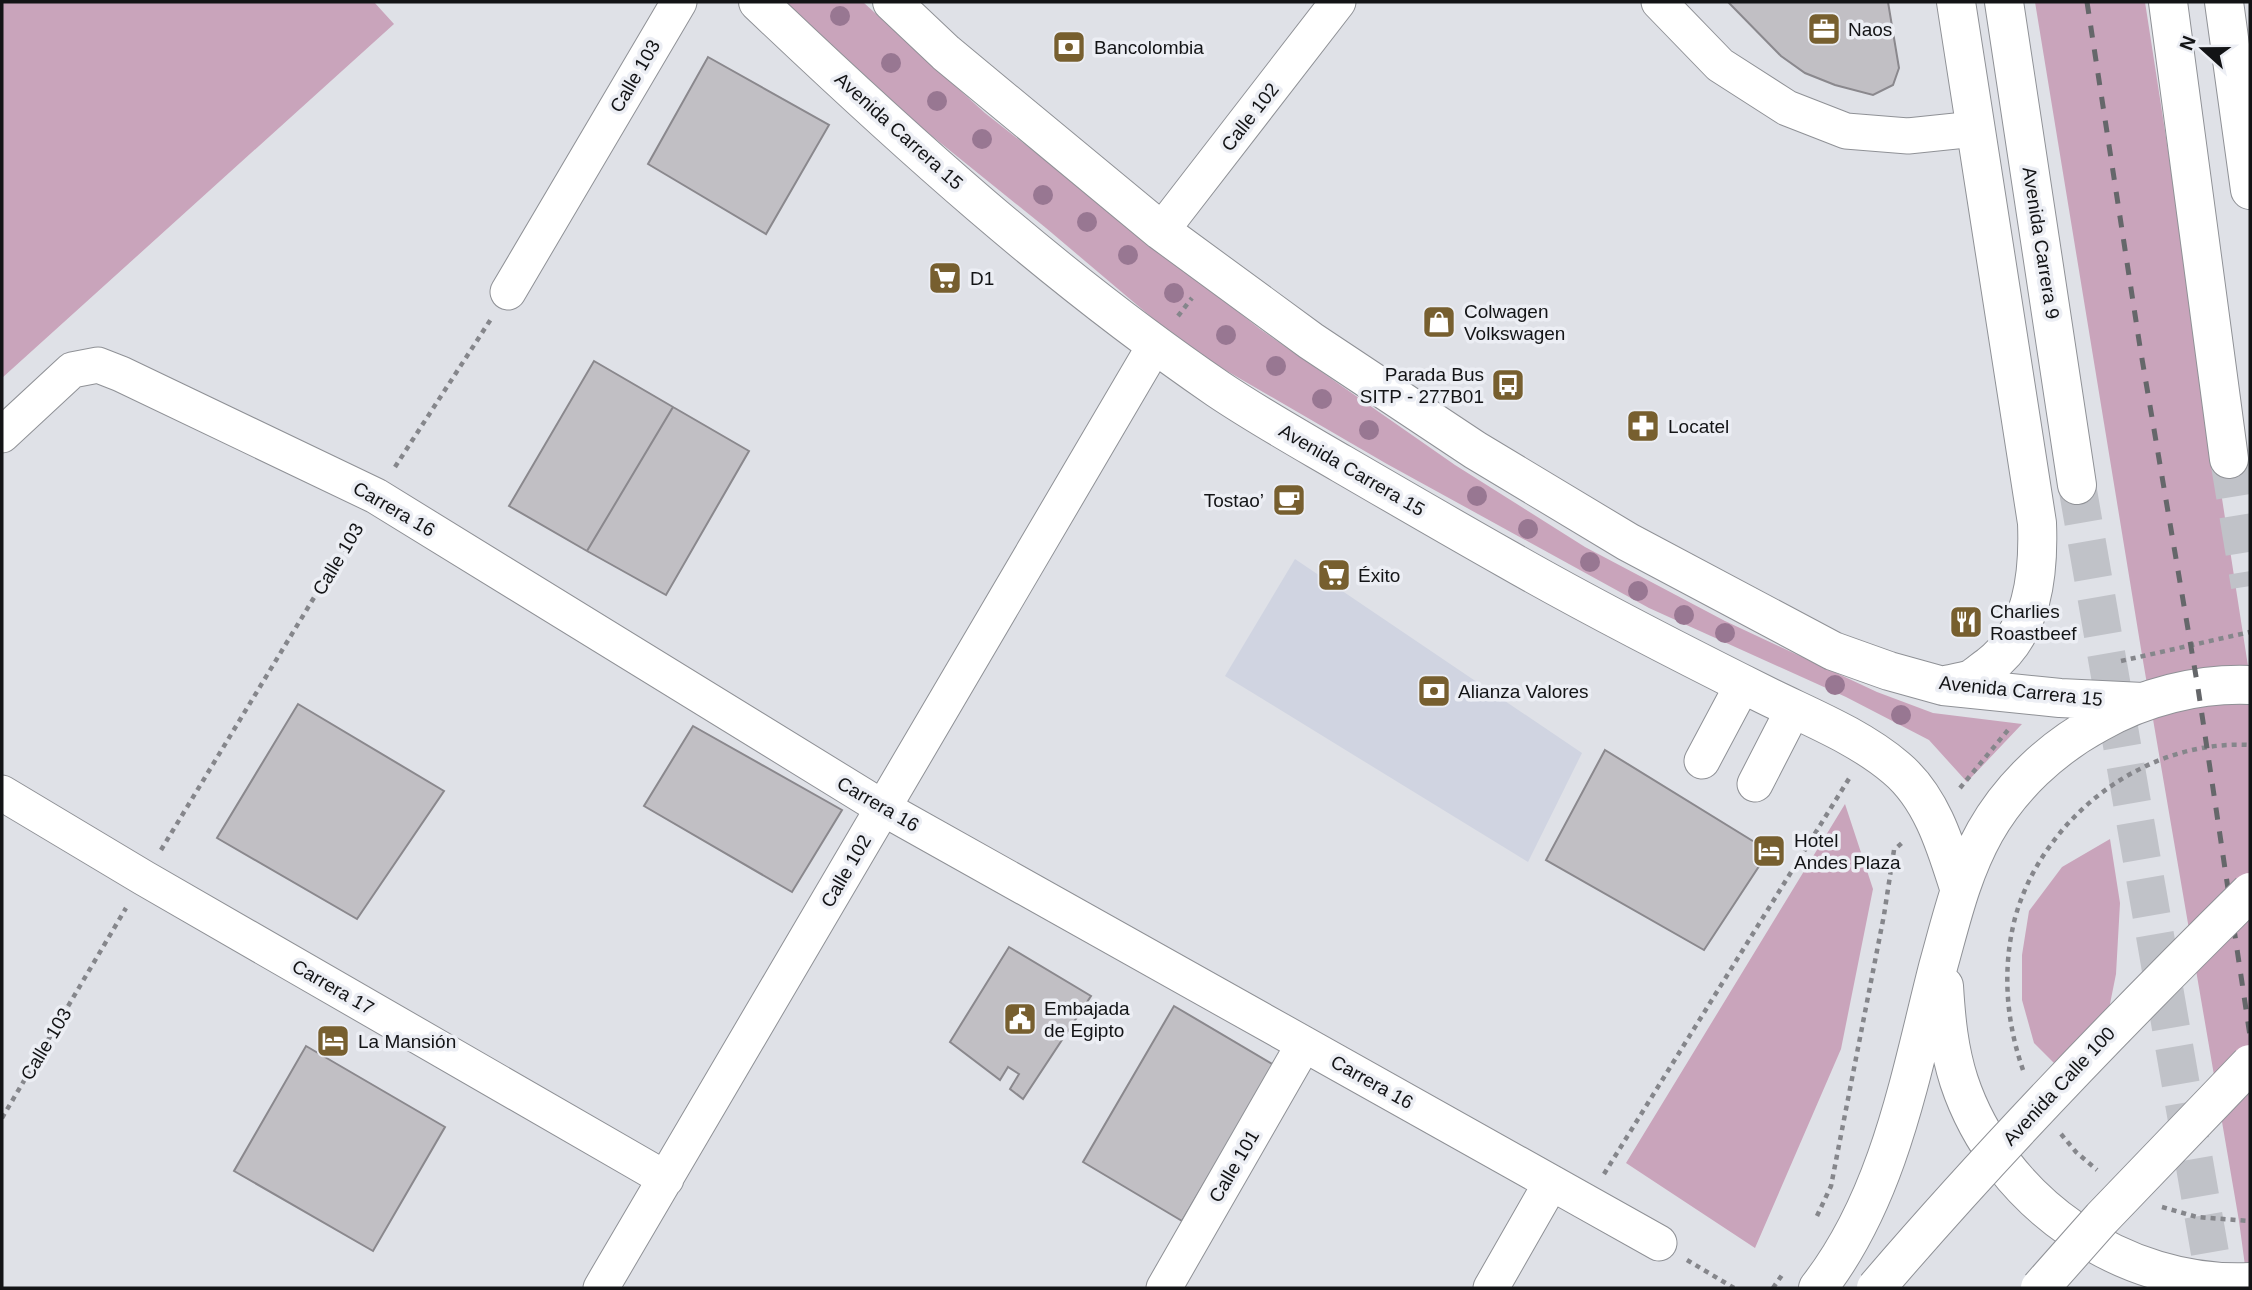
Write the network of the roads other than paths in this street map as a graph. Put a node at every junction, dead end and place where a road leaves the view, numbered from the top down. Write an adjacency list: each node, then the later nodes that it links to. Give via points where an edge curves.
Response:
1 (679, 2): 13 (street, Calle 103)
2 (758, 2): 14 (main road, Avenida Carrera 15, via 943,172)
3 (892, 2): 12 (main road, Avenida Carrera 15, via 946,53)
4 (1338, 2): 12 (street, Calle 102)
5 (1659, 2): 10 (street, via 1720,65 1787,108 1846,131 1908,136)
6 (1956, 2): 10 (main road)
7 (2004, 2): 17 (main road, Avenida Carrera 9)
8 (2168, 2): 16 (main road)
9 (2224, 2): 11 (main road)
10 (1975, 129): 20 (main road, via 2037,523 2038,556 2034,589 2016,636 1996,661 1972,678)
11 (2250, 190)
12 (1161, 232): 20 (main road, Avenida Carrera 15, via 1311,341 1628,542 1833,651)
13 (508, 292)
14 (1156, 345): 18 (main road, Avenida Carrera 15, via 1273,424 1512,562); 26 (street, Calle 102)
15 (2, 435): 26 (street, Carrera 16, via 72,370 98,365 121,374 376,496)
16 (2229, 459)
17 (2077, 485)
18 (1743, 684): 22 (main road, Avenida Carrera 15); 23 (street)
19 (2248, 684): 21 (main road, via 2199,688)
20 (1943, 686): 21 (main road, Avenida Carrera 15)
21 (2143, 702): 27 (main road, via 2080,732 2026,778 1985,831)
22 (1794, 710): 24 (street); 27 (main road, Avenida Carrera 15, via 1869,747 1901,772 1943,838)
23 (1702, 761)
24 (1755, 784)
25 (2, 793): 32 (street, Carrera 17)
26 (883, 808): 30 (street, Carrera 16); 32 (street, Calle 102)
27 (1959, 888): 29 (main road)
28 (2250, 892): 41 (main road, Avenida Calle 100, bridge, via 2046,1099)
29 (1949, 929): 35 (main road, via 1883,1167 1862,1217); 36 (main road, via 1943,980 1947,1032 1959,1082 1980,1129 2009,1172 2044,1209 2085,1240)
30 (1304, 1044): 33 (street, Carrera 16); 39 (street, Calle 101)
31 (2250, 1064): 42 (main road, bridge)
32 (666, 1179): 38 (street, Calle 102)
33 (1551, 1183): 34 (street, Carrera 16); 40 (street)
34 (1659, 1243)
35 (1803, 1278)
36 (2119, 1280): 37 (main road, via 2169,1274)
37 (2250, 1282)
38 (601, 1288)
39 (1164, 1288)
40 (1491, 1288)
41 (1876, 1288)
42 (2040, 1288)

